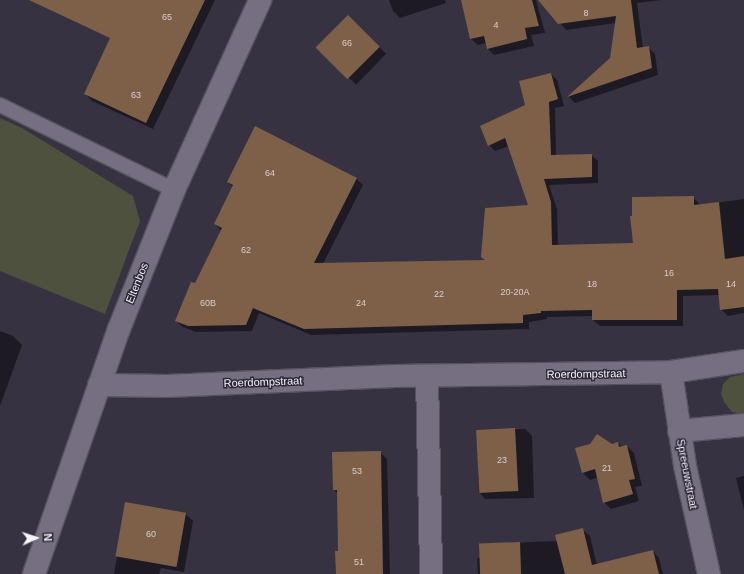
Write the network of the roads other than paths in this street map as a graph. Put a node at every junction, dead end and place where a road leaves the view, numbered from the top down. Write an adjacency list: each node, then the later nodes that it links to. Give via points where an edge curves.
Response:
1 (260, 0): 3 (street, Eltenbos)
2 (0, 105): 3 (lane)
3 (174, 190): 7 (street, Eltenbos)
4 (744, 361): 5 (street, Roerdompstraat)
5 (671, 372): 6 (street, Roerdompstraat); 9 (street, Spreeuwstraat)
6 (427, 376): 7 (street, Roerdompstraat, via 167,386); 11 (street)
7 (99, 385): 10 (street, Eltenbos)
8 (744, 425): 9 (street)
9 (679, 431): 12 (street, Spreeuwstraat, via 684,466)
10 (34, 574)
11 (431, 574)
12 (709, 574)

